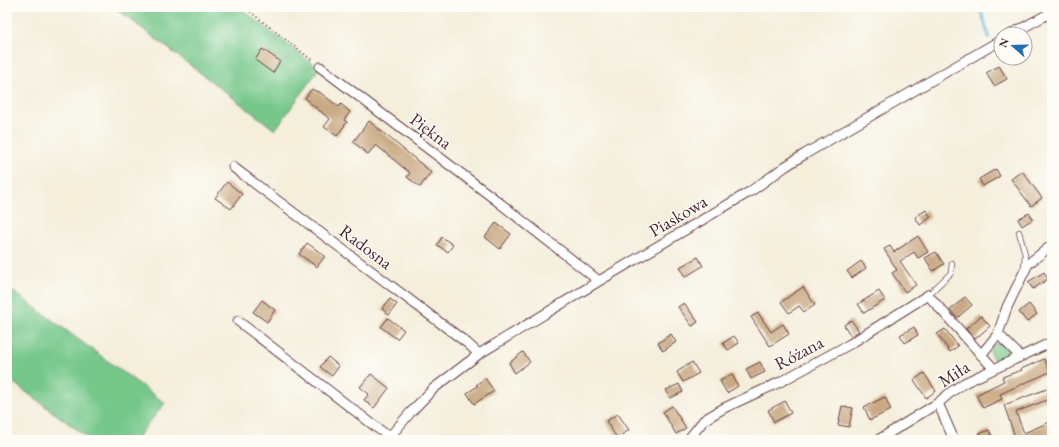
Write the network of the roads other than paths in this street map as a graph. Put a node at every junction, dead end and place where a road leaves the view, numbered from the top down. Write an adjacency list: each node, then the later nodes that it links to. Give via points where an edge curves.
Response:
1 (1052, 12): 2 (street)
2 (1026, 26)
3 (993, 45): 10 (street, Piaskowa, via 805,154 751,191)
4 (320, 67): 10 (street, Piękna)
5 (233, 166): 15 (street, Radosna)
6 (1018, 232): 9 (lane, via 1025,254)
7 (1052, 245): 9 (street, Miła, via 1028,264)
8 (952, 263): 11 (lane, Różana, via 951,273)
9 (1024, 271): 13 (street, Miła)
10 (599, 281): 15 (street, Piaskowa)
11 (928, 295): 16 (street); 21 (street, Różana, via 850,344 704,420)
12 (238, 321): 20 (street)
13 (998, 334): 16 (street, Miła); 17 (street)
14 (1052, 342): 17 (street, Miła)
15 (479, 354): 20 (street, Piaskowa, via 433,389)
16 (981, 355): 18 (street)
17 (1020, 356): 18 (street, Miła)
18 (994, 368): 19 (street, Miła, via 964,383)
19 (938, 403): 22 (street, Miła); 23 (street)
20 (388, 439)
21 (688, 440)
22 (878, 440)
23 (954, 440)

